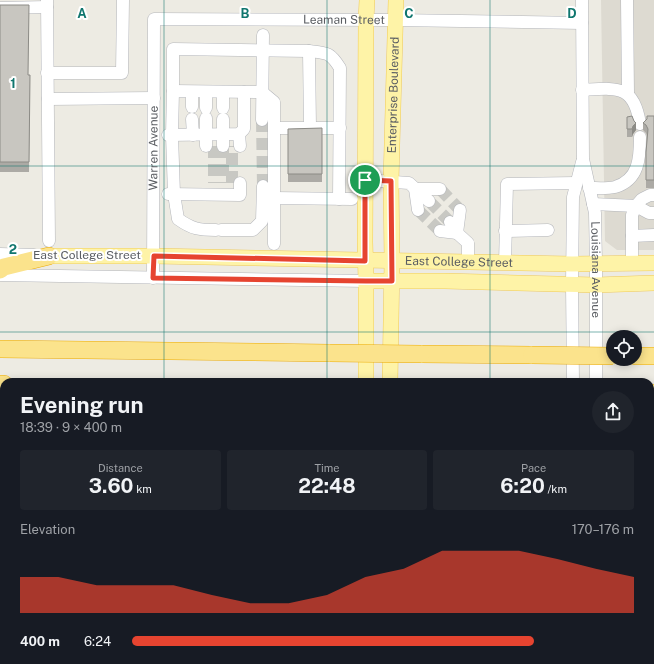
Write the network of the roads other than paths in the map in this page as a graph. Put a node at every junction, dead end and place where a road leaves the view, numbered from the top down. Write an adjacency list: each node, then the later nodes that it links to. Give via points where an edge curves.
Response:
1 (123, 0): 15 (street, via 122,73)
2 (368, 0): 9 (main road)
3 (396, 0): 10 (main road, Enterprise Boulevard)
4 (582, 0): 11 (street, Louisiana Avenue)
5 (627, 0): 23 (street)
6 (47, 3): 7 (street); 15 (street)
7 (0, 8)
8 (154, 19): 9 (street, Leaman Street); 24 (street, Warren Avenue)
9 (366, 20): 10 (street, Leaman Street); 36 (main road)
10 (395, 20): 11 (street, Leaman Street); 37 (main road, Enterprise Boulevard)
11 (582, 23): 16 (street, Louisiana Avenue)
12 (263, 35): 13 (street)
13 (262, 51): 14 (street); 17 (street, via 173,49); 22 (street)
14 (309, 51): 29 (street); 30 (street, via 334,57 340,68)
15 (47, 73): 25 (street)
16 (582, 90): 23 (street, via 605,88); 35 (street, Louisiana Avenue)
17 (173, 91): 18 (street); 32 (street)
18 (192, 92): 19 (street); 31 (street)
19 (206, 92): 20 (street); 34 (street, via 206,113)
20 (223, 92): 21 (street); 34 (street)
21 (244, 92): 22 (street); 34 (street, via 244,129)
22 (262, 92): 26 (street); 28 (street, via 274,102)
23 (628, 93): 27 (street, via 638,112)
24 (154, 98): 25 (street); 65 (street, Warren Avenue)
25 (48, 99): 63 (street)
26 (262, 120)
27 (640, 124)
28 (275, 128): 29 (street); 46 (street)
29 (310, 128): 30 (street)
30 (340, 128): 47 (street)
31 (193, 134): 32 (street); 34 (street)
32 (170, 135): 44 (street)
33 (640, 137): 41 (street, via 640,154 629,181 615,187)
34 (223, 140)
35 (583, 159): 38 (street, Louisiana Avenue); 41 (street, Louisiana Avenue)
36 (365, 180): 37 (street); 66 (main road)
37 (391, 181): 42 (street, via 409,183); 67 (main road, Enterprise Boulevard)
38 (576, 183): 58 (street, via 506,184); 73 (street, Louisiana Avenue, via 573,198)
39 (263, 186): 44 (street, via 262,221 253,230 202,230 188,226 178,219)
40 (221, 188): 44 (street)
41 (590, 188): 50 (street, Louisiana Avenue)
42 (415, 189): 43 (street); 49 (street); 52 (street)
43 (440, 190)
44 (171, 194)
45 (654, 195): 51 (street, via 642,199)
46 (274, 198): 47 (street); 62 (street)
47 (339, 199): 48 (street)
48 (352, 199)
49 (429, 201)
50 (593, 204): 51 (street); 70 (street, Louisiana Avenue)
51 (636, 206): 54 (street); 61 (street, via 632,215)
52 (418, 210)
53 (460, 210): 59 (street)
54 (654, 213)
55 (450, 222): 59 (street)
56 (548, 230): 58 (street)
57 (440, 231): 59 (street)
58 (505, 231): 69 (street)
59 (457, 232): 68 (street, via 468,243)
60 (654, 235): 61 (street)
61 (632, 236): 71 (street)
62 (274, 244)
63 (49, 248): 64 (street, East College Street); 65 (main road, East College Street); 74 (highway)
64 (0, 254)
65 (154, 256): 66 (main road, East College Street); 76 (street, Warren Avenue)
66 (365, 261): 67 (main road, East College Street); 77 (main road)
67 (392, 261): 68 (main road, East College Street); 78 (main road, Enterprise Boulevard)
68 (468, 262): 69 (main road, East College Street)
69 (504, 263): 73 (main road, East College Street)
70 (596, 263): 71 (main road, East College Street); 73 (main road, East College Street); 81 (street, Louisiana Avenue)
71 (632, 263): 72 (main road, East College Street)
72 (654, 263)
73 (572, 264): 80 (street, Louisiana Avenue)
74 (0, 270)
75 (0, 275): 76 (street, East College Street)
76 (153, 278): 77 (street, East College Street)
77 (366, 281): 78 (main road, East College Street); 86 (main road)
78 (392, 281): 80 (main road, East College Street); 87 (main road, Enterprise Boulevard)
79 (654, 283): 81 (main road, East College Street)
80 (572, 284): 81 (main road, East College Street); 88 (street, Louisiana Avenue)
81 (596, 285): 89 (street, Louisiana Avenue)
82 (0, 349): 83 (highway, bridge)
83 (606, 356)
84 (642, 356): 85 (highway)
85 (654, 356)
86 (366, 378)
87 (390, 378)
88 (573, 378)
89 (596, 378)

